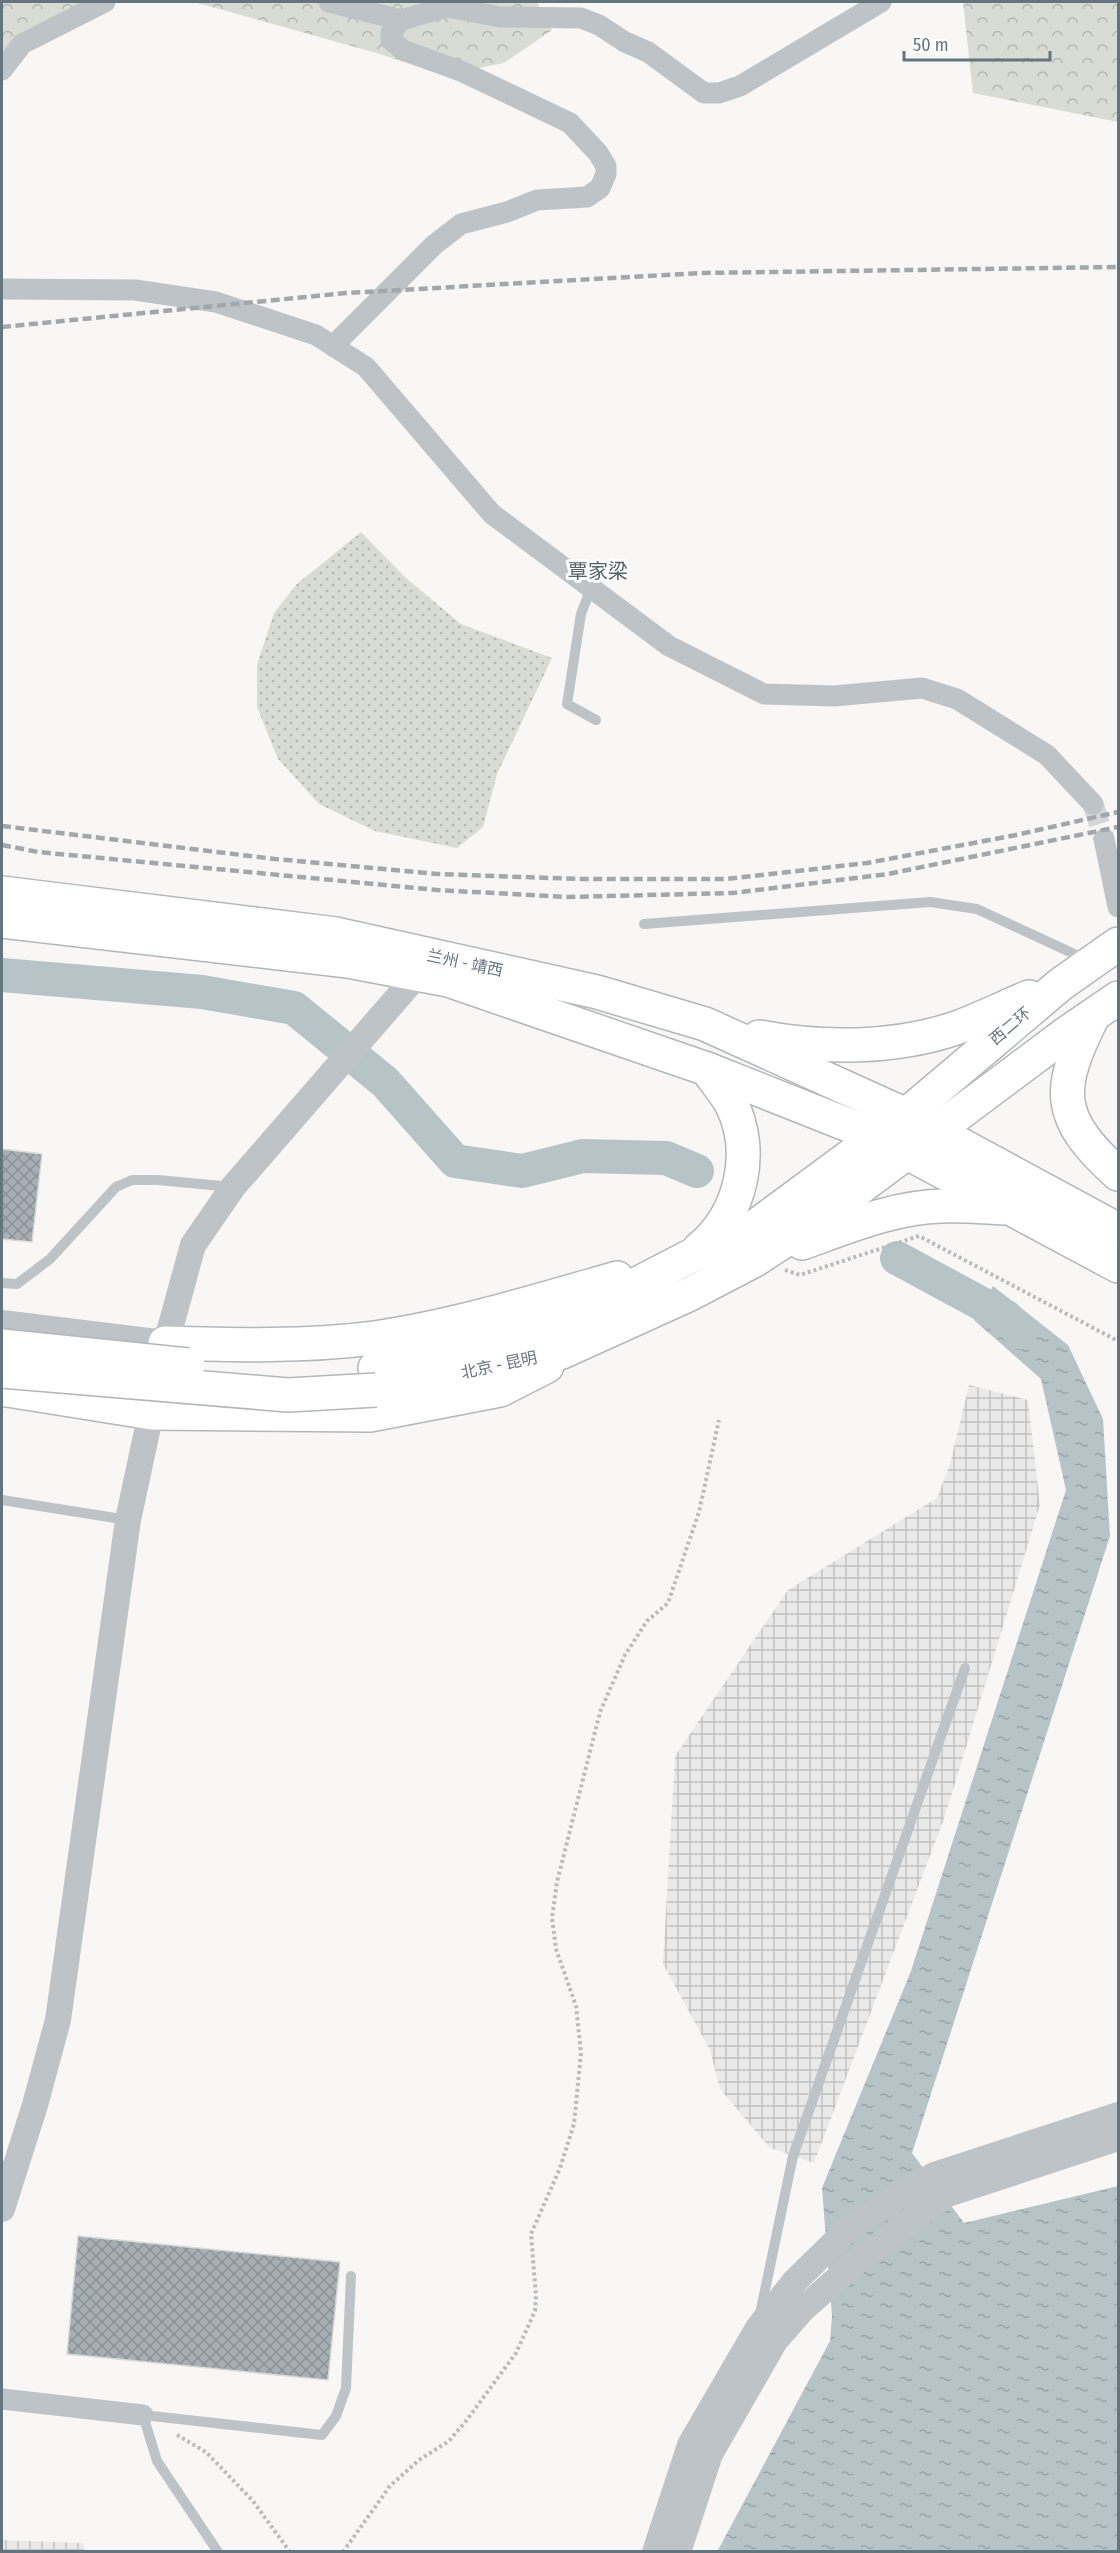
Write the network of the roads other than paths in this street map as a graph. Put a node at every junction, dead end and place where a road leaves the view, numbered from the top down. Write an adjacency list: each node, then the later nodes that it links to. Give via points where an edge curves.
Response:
1 (105, 2): 5 (street, via 22,44)
2 (329, 2): 4 (street)
3 (881, 2): 4 (street, via 740,86 718,93 704,93 648,52 581,18 500,17 448,8)
4 (401, 20): 7 (street, via 391,32 391,40 403,50 463,72 570,123 598,153 606,174 600,188 587,197 537,200 461,224 434,245)
5 (2, 70)
6 (2, 289): 7 (street, via 135,290 216,302 316,335)
7 (333, 346): 8 (street, via 366,367 492,514)
8 (591, 588): 9 (lane, via 581,614 567,704); 10 (street, via 669,646 764,694 834,696 922,688 957,699 1047,755)
9 (596, 720)
10 (1093, 804)
11 (1104, 839): 13 (street)
12 (2, 893): 21 (highway, 兰州 - 靖西, via 336,934 597,992)
13 (1119, 907)
14 (2, 921): 18 (highway, 兰州 - 靖西, via 348,961)
15 (644, 924): 17 (lane, via 930,902 977,909)
16 (1119, 944): 17 (highway, 西二环)
17 (1091, 962): 19 (highway, 西二环)
18 (418, 974): 22 (highway, 兰州 - 靖西, via 448,980); 28 (street)
19 (1061, 984): 21 (highway, via 956,1028 877,1043 784,1041); 23 (highway, 西二环)
20 (1106, 1006): 24 (highway); 27 (highway, via 1069,1068 1067,1099 1091,1149)
21 (705, 1024): 23 (highway, 兰州 - 靖西)
22 (707, 1069): 25 (highway, 兰州 - 靖西); 31 (highway, via 736,1116 743,1162 732,1208 713,1236)
23 (906, 1114): 24 (highway, 兰州 - 靖西); 25 (highway, 西二环)
24 (936, 1131): 26 (highway, 北京 - 昆明); 30 (highway, 兰州 - 靖西)
25 (876, 1136): 26 (highway, 兰州 - 靖西); 31 (highway, 北京 - 昆明, via 748,1231)
26 (906, 1154): 29 (highway, 兰州 - 靖西); 32 (highway, 北京 - 昆明)
27 (1119, 1174)
28 (233, 1188): 34 (lane, via 132,1180 116,1187 50,1259 16,1284); 37 (street, via 193,1245)
29 (1012, 1208): 32 (highway, via 941,1206 904,1211); 33 (highway, 兰州 - 靖西)
30 (1119, 1230)
31 (689, 1257): 37 (highway, via 508,1310 375,1338 279,1346); 40 (highway, 北京 - 昆明, via 556,1326)
32 (755, 1260): 35 (highway, 北京 - 昆明)
33 (1119, 1266)
34 (2, 1283)
35 (690, 1294): 40 (highway, 北京 - 昆明, via 562,1352); 42 (highway, via 500,1390 370,1415)
36 (2, 1323): 37 (street)
37 (165, 1343): 42 (street)
38 (2, 1346): 40 (highway, 北京 - 昆明, bridge, via 284,1375)
39 (2, 1371): 40 (highway, 北京 - 昆明, bridge, via 288,1395)
40 (376, 1379)
41 (2, 1389): 42 (highway)
42 (152, 1413): 44 (street)
43 (2, 1500): 44 (lane)
44 (128, 1520): 49 (street, via 58,2020)
45 (965, 1668): 51 (lane, via 793,2156)
46 (1119, 2115): 48 (street)
47 (1119, 2138): 48 (street)
48 (940, 2185): 51 (street, via 803,2309); 51 (street, via 850,2227 794,2282)
49 (2, 2209)
50 (351, 2276): 53 (lane, via 346,2388 336,2416 322,2435)
51 (766, 2334): 55 (street, via 690,2445); 56 (street, via 710,2454)
52 (2, 2399): 53 (street)
53 (143, 2415): 54 (lane, via 157,2461)
54 (218, 2552)
55 (655, 2552)
56 (678, 2552)

